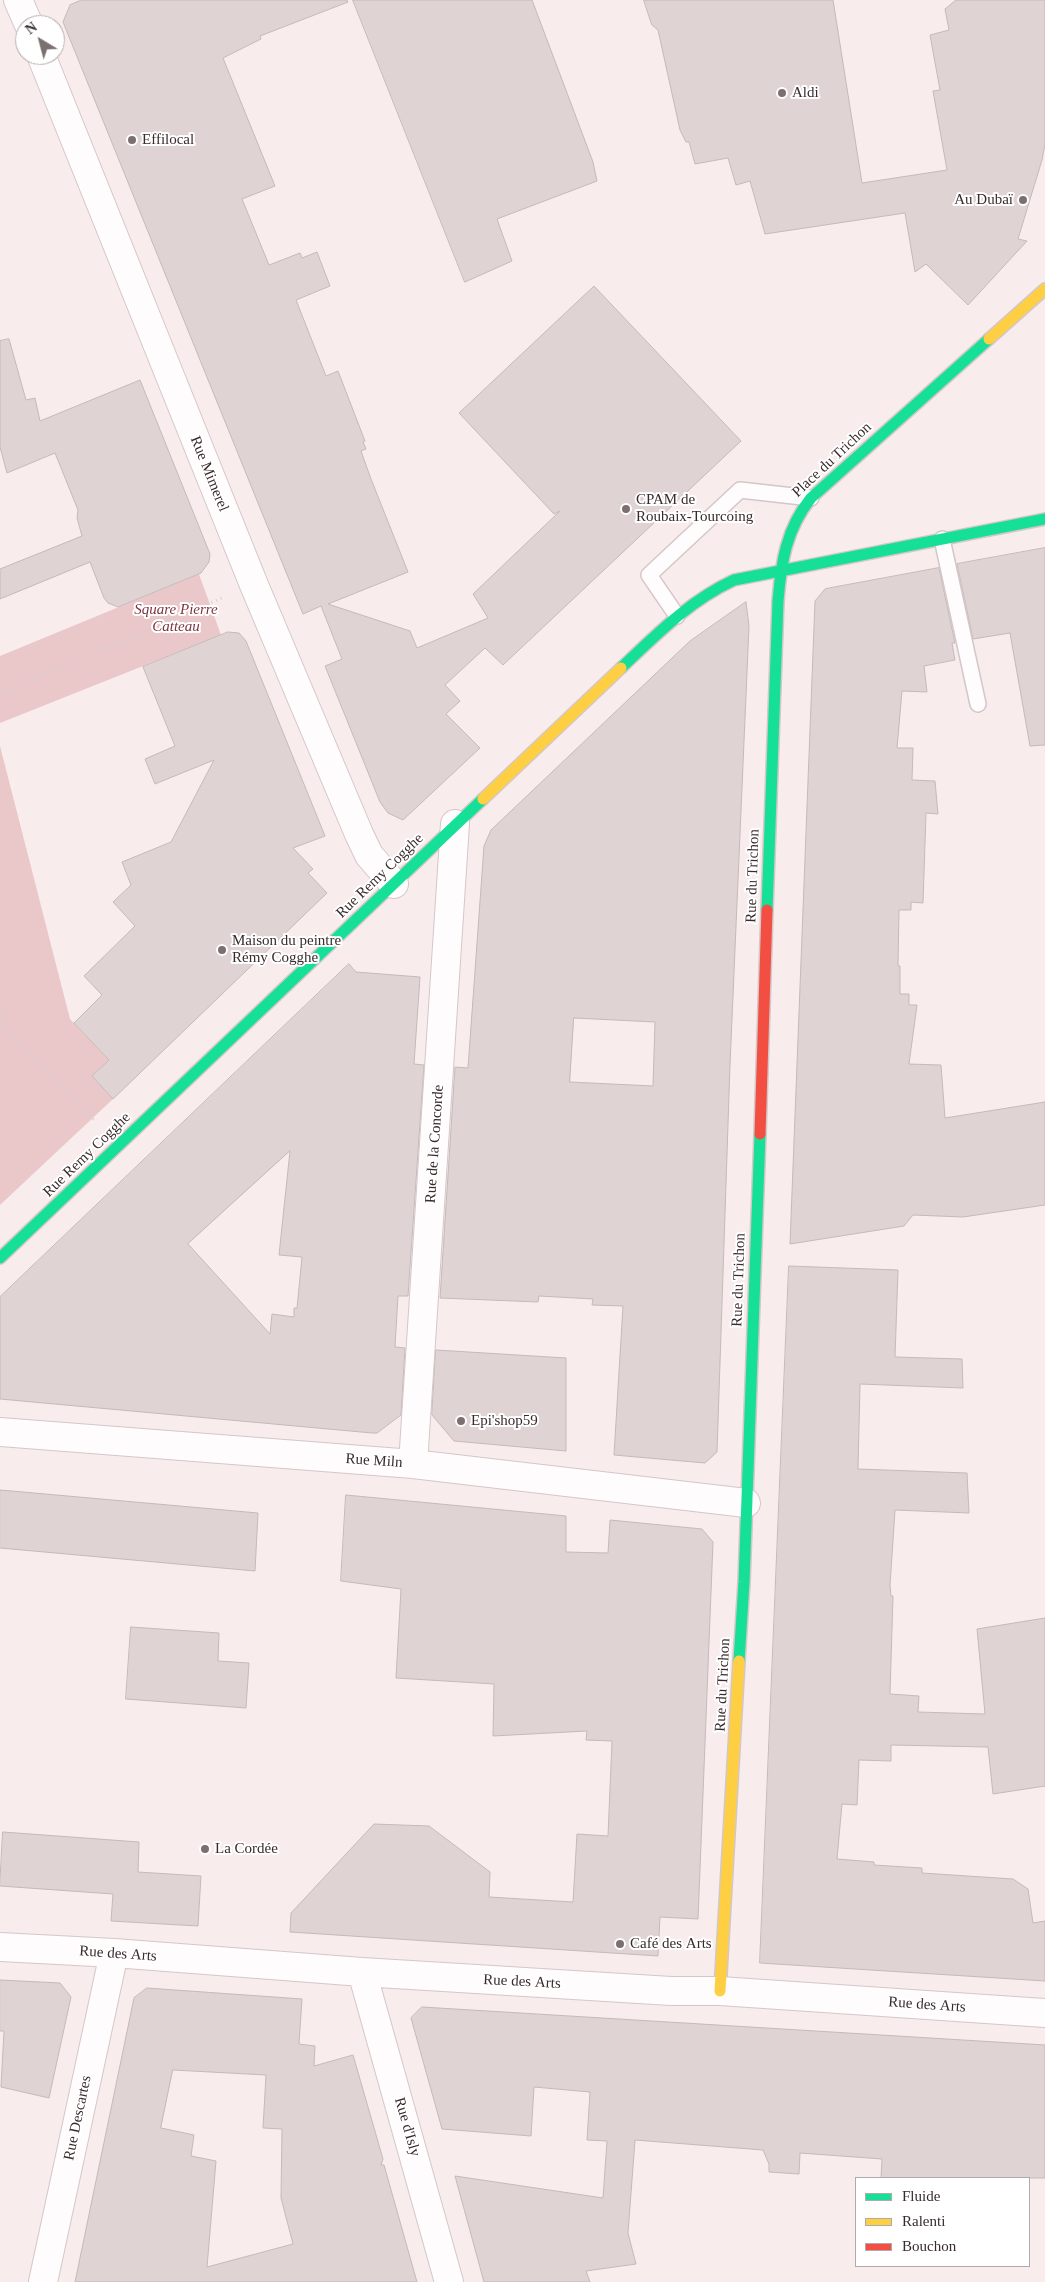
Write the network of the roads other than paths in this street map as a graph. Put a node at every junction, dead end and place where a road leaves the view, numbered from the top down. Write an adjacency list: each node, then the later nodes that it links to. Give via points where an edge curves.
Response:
1 (18, 0): 2 (street)
2 (24, 15)
3 (45, 65): 12 (street, Rue Mimerel, via 254,584 359,834 369,855)
4 (1045, 290): 5 (street, Place du Trichon)
5 (811, 498): 8 (street, Place du Trichon, via 789,531); 9 (lane, via 740,490 650,575)
6 (1045, 519): 7 (street)
7 (942, 539): 8 (street); 10 (lane)
8 (780, 570): 9 (street, Rue Remy Cogghe, via 726,583); 16 (street, Rue du Trichon)
9 (677, 616): 11 (street, Rue Remy Cogghe)
10 (978, 704)
11 (455, 824): 12 (street, Rue Remy Cogghe); 15 (street, Rue de la Concorde)
12 (394, 884): 13 (street, Rue Remy Cogghe)
13 (0, 1258)
14 (0, 1432): 15 (street, Rue Miln)
15 (413, 1464): 16 (street, Rue Miln)
16 (746, 1503): 20 (street, Rue du Trichon)
17 (0, 1947): 18 (street, Rue des Arts)
18 (114, 1953): 19 (street, Rue des Arts); 22 (street, Rue Descartes)
19 (362, 1972): 20 (street, Rue des Arts, via 671,1991); 23 (street, Rue d'Isly)
20 (720, 1991): 21 (street, Rue des Arts)
21 (1045, 2013)
22 (43, 2282)
23 (450, 2282)

